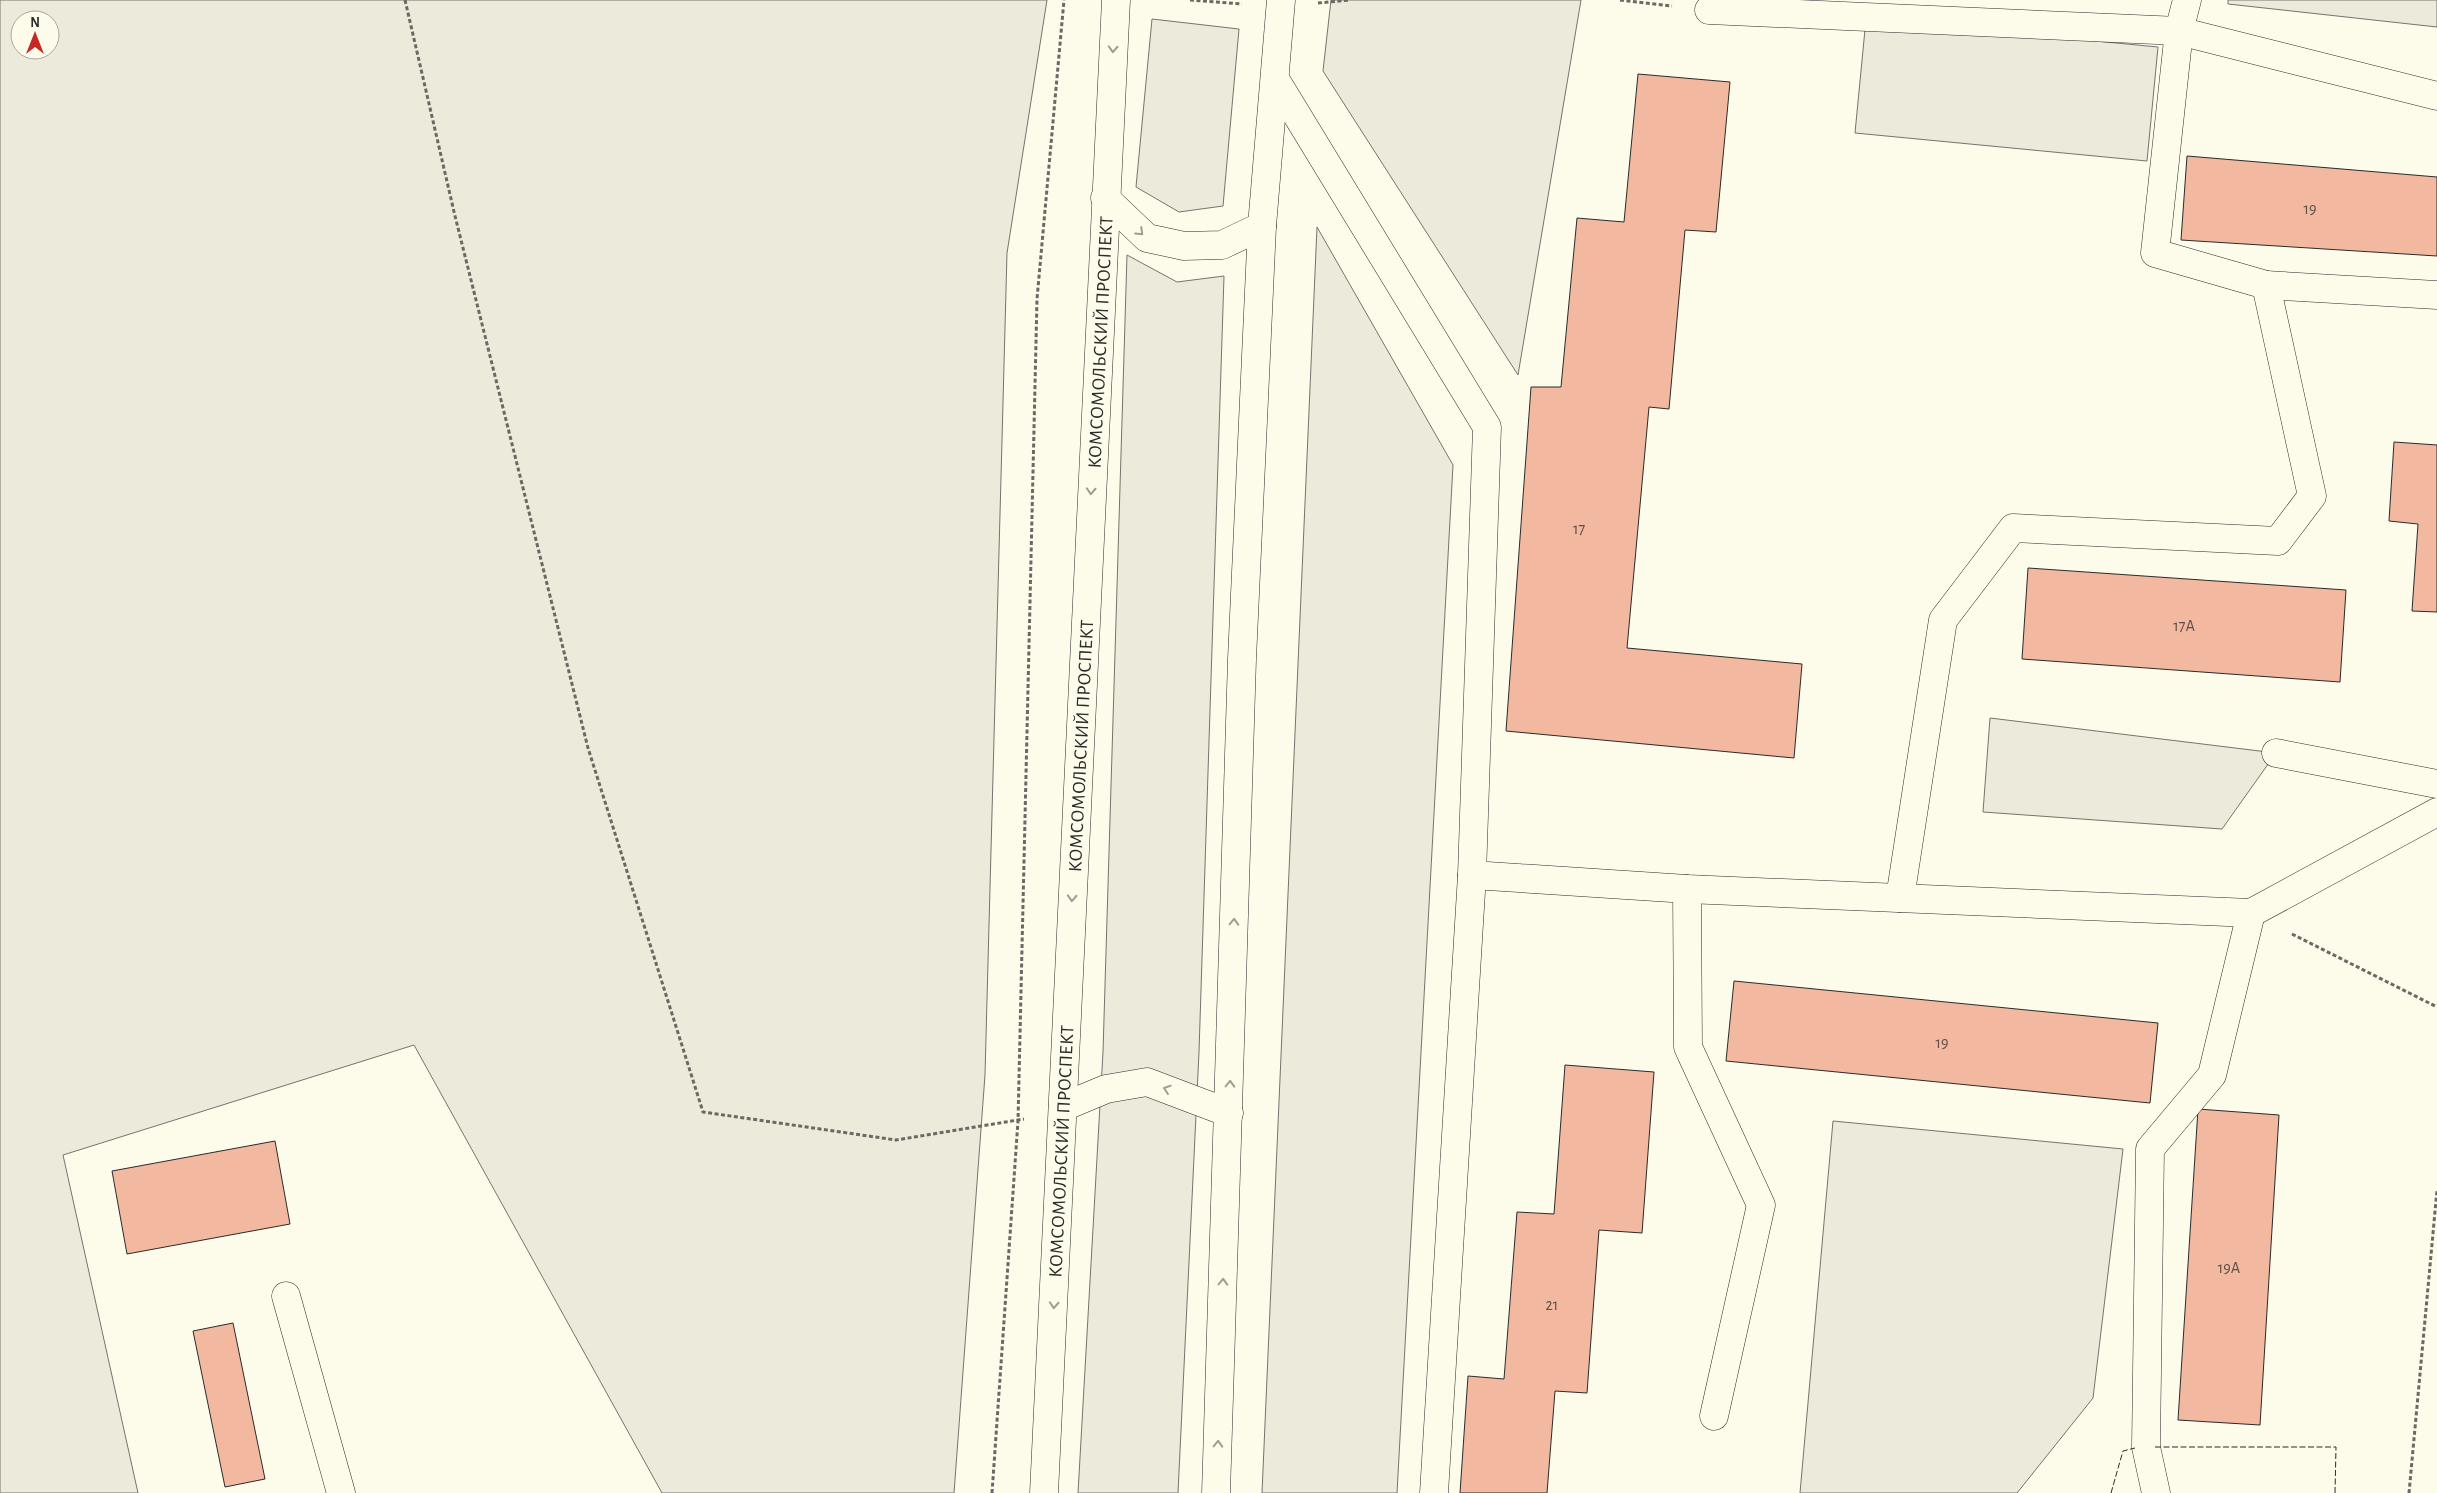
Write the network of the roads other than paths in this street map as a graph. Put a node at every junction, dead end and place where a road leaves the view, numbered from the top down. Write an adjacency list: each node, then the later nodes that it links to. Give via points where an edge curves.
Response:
1 (1116, 0): 8 (main road, КОМСОМОЛЬСКИЙ ПРОСПЕКТ, one-way to 8)
2 (1281, 0): 6 (main road)
3 (2187, 0): 5 (main road)
4 (1709, 10): 5 (main road)
5 (2179, 31): 7 (main road); 10 (main road, via 2155,253)
6 (1275, 79): 9 (main road); 15 (main road, via 1486,428)
7 (2437, 96)
8 (1105, 198): 9 (main road, one-way to 9, via 1147,238 1184,246 1222,245); 19 (main road, КОМСОМОЛЬСКИЙ ПРОСПЕКТ, one-way to 19)
9 (1262, 226): 20 (main road, one-way to 9, via 1242,659)
10 (2266, 285): 11 (main road); 17 (main road, via 2312,496 2278,541 2013,528 1943,620)
11 (2437, 295)
12 (2276, 753): 13 (main road)
13 (2437, 784)
14 (2437, 812): 18 (main road)
15 (1472, 875): 16 (main road); 26 (main road)
16 (1687, 889): 17 (main road); 22 (main road, via 1688,1047 1761,1205)
17 (1900, 898): 18 (main road)
18 (2251, 913): 27 (main road, via 2212,1075 2150,1149 2146,1447)
19 (1063, 1107): 20 (main road, one-way to 19, via 1147,1082 1106,1089); 24 (main road, КОМСОМОЛЬСКИЙ ПРОСПЕКТ, one-way to 24)
20 (1229, 1113): 25 (main road, one-way to 20)
21 (286, 1296): 23 (main road)
22 (1714, 1416)
23 (341, 1493)
24 (1044, 1493)
25 (1216, 1493)
26 (1434, 1493)
27 (2156, 1493)

